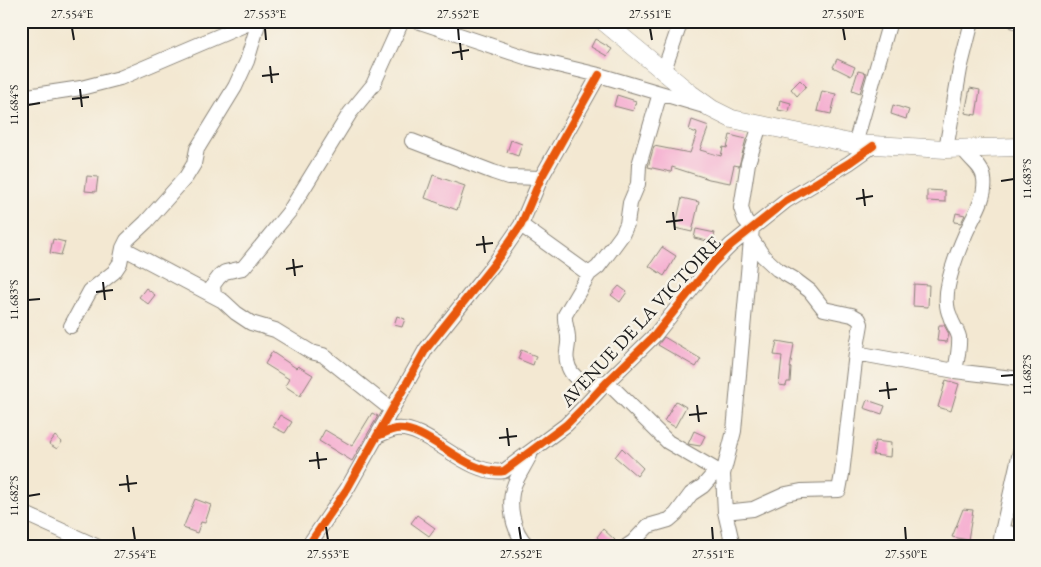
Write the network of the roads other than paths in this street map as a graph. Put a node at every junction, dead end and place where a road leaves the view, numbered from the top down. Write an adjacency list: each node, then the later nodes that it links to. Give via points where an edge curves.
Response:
1 (254, 21): 14 (street, via 120,78)
2 (259, 21): 25 (street, via 247,61 197,149 194,164)
3 (402, 21): 27 (street, via 373,85 350,113 289,212 243,268 219,277 213,285)
4 (417, 21): 12 (street, via 528,58)
5 (603, 21): 11 (street)
6 (681, 21): 11 (street)
7 (890, 21): 18 (street)
8 (972, 21): 21 (street, via 960,69)
9 (1015, 21): 10 (street)
10 (1020, 22)
11 (664, 70): 15 (street)
12 (599, 75): 13 (street); 22 (street)
13 (660, 93): 15 (street); 26 (street, via 639,165 638,184 627,224 608,254)
14 (21, 97)
15 (712, 109): 16 (street, via 732,119)
16 (760, 125): 18 (street); 24 (street, via 748,163 740,208)
17 (412, 140): 22 (street, via 508,177)
18 (855, 144): 19 (street)
19 (873, 146): 21 (street); 24 (street, AVENUE DE LA VICTOIRE, via 786,201)
20 (1020, 147): 21 (street)
21 (955, 149): 30 (street, via 982,170 985,192 952,267 947,287 947,305 959,338)
22 (540, 178): 23 (street)
23 (521, 225): 26 (street); 33 (street, via 426,349)
24 (752, 233): 29 (street, via 763,256 810,290 824,309 859,319); 32 (street, AVENUE DE LA VICTOIRE, via 731,246 712,264 659,330); 37 (street, via 735,423)
25 (123, 248): 27 (street); 28 (street, via 120,263 90,291)
26 (589, 274): 32 (street, via 565,315 567,362 576,377 591,384)
27 (214, 296): 33 (street, via 251,323 275,330 311,352 323,355)
28 (71, 326)
29 (856, 354): 30 (street); 39 (street, via 839,490 801,491 753,509)
30 (955, 371): 31 (street)
31 (1020, 379)
32 (607, 382): 35 (street, AVENUE DE LA VICTOIRE, via 566,425); 37 (street, via 668,442)
33 (392, 410): 34 (street)
34 (377, 436): 35 (street, AVENUE DE LA VICTOIRE, via 404,429 463,460 498,472); 43 (street, via 347,489)
35 (533, 450): 44 (street, via 514,485 512,507 515,525)
36 (1020, 452): 41 (street)
37 (720, 472): 39 (street); 45 (street, via 690,494 669,520 648,526)
38 (21, 512): 42 (street)
39 (725, 512): 46 (street)
40 (1020, 535): 41 (street)
41 (1001, 539)
42 (96, 546)
43 (308, 546)
44 (528, 546)
45 (627, 546)
46 (733, 546)

